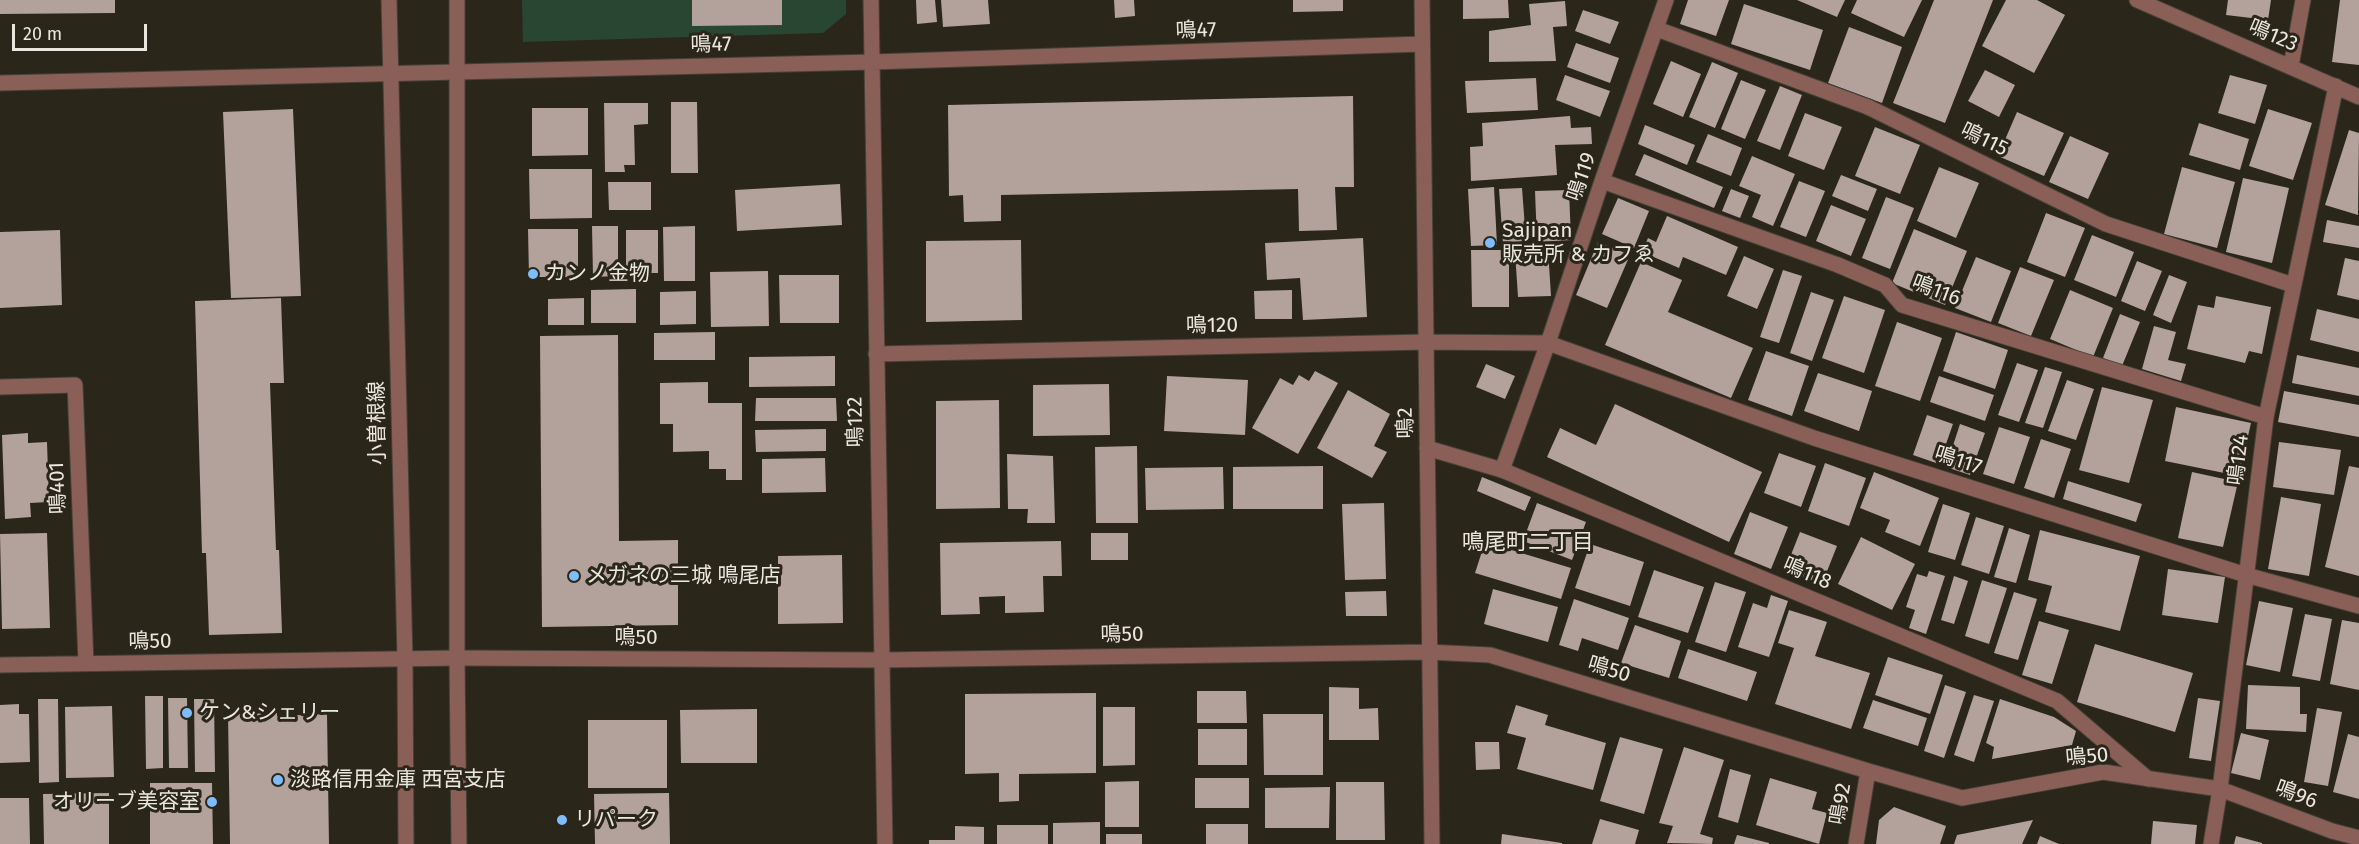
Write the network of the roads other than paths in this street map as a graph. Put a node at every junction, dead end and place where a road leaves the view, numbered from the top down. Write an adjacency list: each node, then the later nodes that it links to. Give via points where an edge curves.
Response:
1 (389, 0): 13 (street, 小曽根線)
2 (457, 0): 12 (street)
3 (871, 0): 10 (street, 鳴122)
4 (1422, 0): 9 (street, 鳴2)
5 (1666, 0): 8 (street, 鳴119)
6 (2137, 0): 11 (street, 鳴123)
7 (2303, 0): 11 (street)
8 (1657, 28): 17 (street, 鳴119); 18 (street, 鳴115, via 1869,107 2106,224)
9 (1422, 44): 10 (street, 鳴47); 19 (street, 鳴2)
10 (872, 62): 12 (street, 鳴47); 21 (street, 鳴122)
11 (2291, 66): 15 (street, 鳴123)
12 (457, 71): 13 (street, 鳴47); 29 (street)
13 (390, 73): 14 (street, 鳴47); 30 (street, 小曽根線)
14 (0, 83)
15 (2336, 86): 16 (street, 鳴123); 18 (street, 鳴124)
16 (2359, 97)
17 (1602, 181): 20 (street, 鳴119); 23 (street, 鳴116, via 1838,265 1885,285 1902,305)
18 (2293, 285): 23 (street, 鳴124)
19 (1425, 342): 20 (street, 鳴120); 21 (street, 鳴120); 24 (street, 鳴2)
20 (1548, 344): 25 (street, 鳴119); 26 (street, 鳴117, via 1814,438)
21 (876, 354): 31 (street, 鳴122)
22 (0, 387): 32 (street, 鳴401, via 75,385)
23 (2266, 417): 26 (street, 鳴124)
24 (1427, 448): 25 (street, 鳴118); 28 (street, 鳴2)
25 (1502, 470): 35 (street, 鳴118, via 2057,701)
26 (2246, 575): 27 (street, 鳴117); 36 (street, 鳴124)
27 (2359, 606)
28 (1428, 652): 31 (street, 鳴50); 34 (street, 鳴50, via 1490,655); 41 (street, 鳴2)
29 (457, 658): 30 (street, 鳴50); 31 (street, 鳴50); 39 (street)
30 (405, 659): 32 (street, 鳴50); 38 (street, 小曽根線)
31 (881, 660): 40 (street, 鳴122)
32 (86, 663): 33 (street, 鳴50)
33 (0, 664)
34 (1868, 771): 35 (street, 鳴50, via 1962,798 2103,772); 42 (street, 鳴92)
35 (2148, 779): 36 (street, 鳴50)
36 (2220, 789): 37 (street, 鳴96); 43 (street, 鳴124)
37 (2359, 838)
38 (406, 844)
39 (459, 844)
40 (885, 844)
41 (1432, 844)
42 (1856, 844)
43 (2211, 844)

